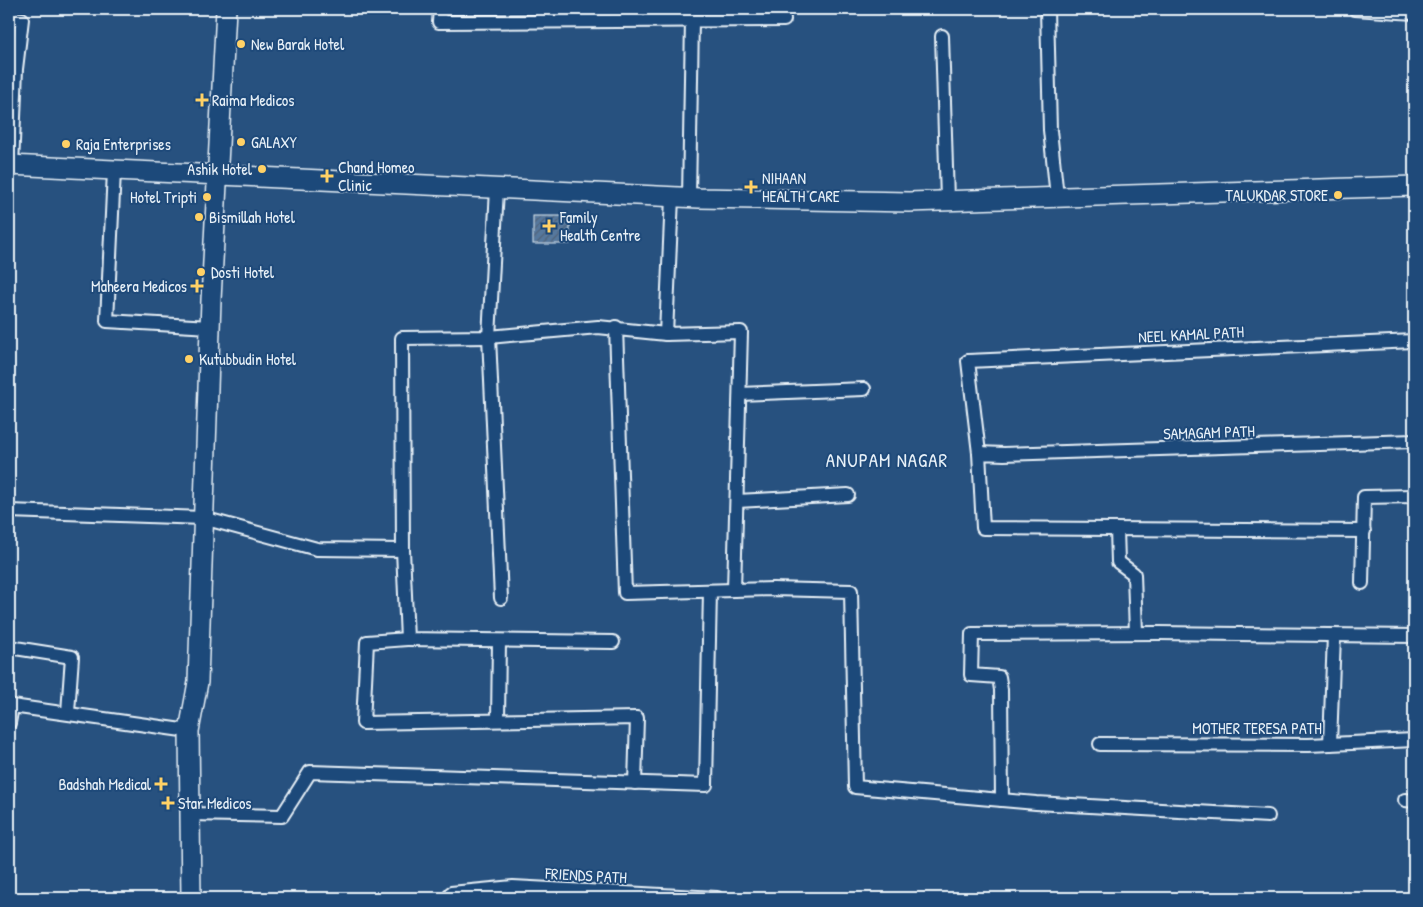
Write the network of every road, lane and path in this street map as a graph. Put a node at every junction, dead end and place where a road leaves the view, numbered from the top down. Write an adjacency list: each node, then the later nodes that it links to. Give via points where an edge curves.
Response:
1 (226, 9): 13 (street)
2 (440, 9): 7 (street, via 439,22)
3 (784, 9): 9 (street, via 784,20)
4 (1048, 9): 17 (street, via 1050,130)
5 (1355, 9): 6 (street)
6 (1414, 13)
7 (542, 15): 9 (street)
8 (9, 18): 11 (street, via 22,19)
9 (692, 20): 16 (street)
10 (942, 36): 18 (street)
11 (10, 166): 12 (street)
12 (114, 171): 13 (street); 19 (street, via 107,321)
13 (217, 176): 15 (street); 19 (street)
14 (1414, 186): 17 (street)
15 (496, 189): 16 (street); 22 (street)
16 (680, 197): 18 (street); 21 (street)
17 (1056, 197): 18 (street)
18 (946, 200)
19 (210, 327): 32 (street)
20 (616, 328): 21 (street); 22 (street); 38 (street, via 625,592)
21 (666, 334): 25 (street, via 741,332)
22 (489, 337): 35 (street, via 402,338); 39 (street)
23 (1414, 341): 27 (street, NEEL KAMAL PATH, via 968,360)
24 (864, 389): 25 (street)
25 (740, 394): 30 (street)
26 (1414, 442): 27 (street, SAMAGAM PATH)
27 (979, 453): 33 (street, via 983,528)
28 (848, 495): 30 (street)
29 (1414, 496): 34 (street, via 1364,497)
30 (736, 501): 37 (street)
31 (9, 511): 32 (street)
32 (203, 518): 35 (street, via 317,549); 50 (street, via 198,682)
33 (1117, 529): 34 (street); 40 (street, via 1118,562 1134,574)
34 (1364, 531): 36 (street)
35 (403, 550): 43 (street)
36 (1362, 583)
37 (734, 590): 38 (street); 55 (street, via 851,592 855,788)
38 (710, 591): 54 (street, via 706,785)
39 (501, 598)
40 (1136, 633): 41 (street); 55 (street, via 972,634 971,674 999,677)
41 (1334, 635): 42 (street); 53 (street)
42 (1414, 636)
43 (408, 639): 44 (street); 48 (street, via 367,642 363,723)
44 (499, 641): 45 (street); 48 (street)
45 (613, 642)
46 (9, 646): 47 (street, via 72,657)
47 (68, 712): 49 (street, via 12,706); 50 (street)
48 (498, 720): 54 (street, via 637,718)
49 (9, 723)
50 (189, 731): 56 (street)
51 (1414, 740): 53 (street, MOTHER TERESA PATH)
52 (1100, 744): 53 (street, MOTHER TERESA PATH)
53 (1330, 744)
54 (635, 783): 56 (street, via 310,772 282,816)
55 (1002, 800): 57 (street)
56 (190, 814): 59 (street)
57 (1268, 816)
58 (451, 893): 60 (street, FRIENDS PATH, via 513,887)
59 (191, 898)
60 (717, 898)

